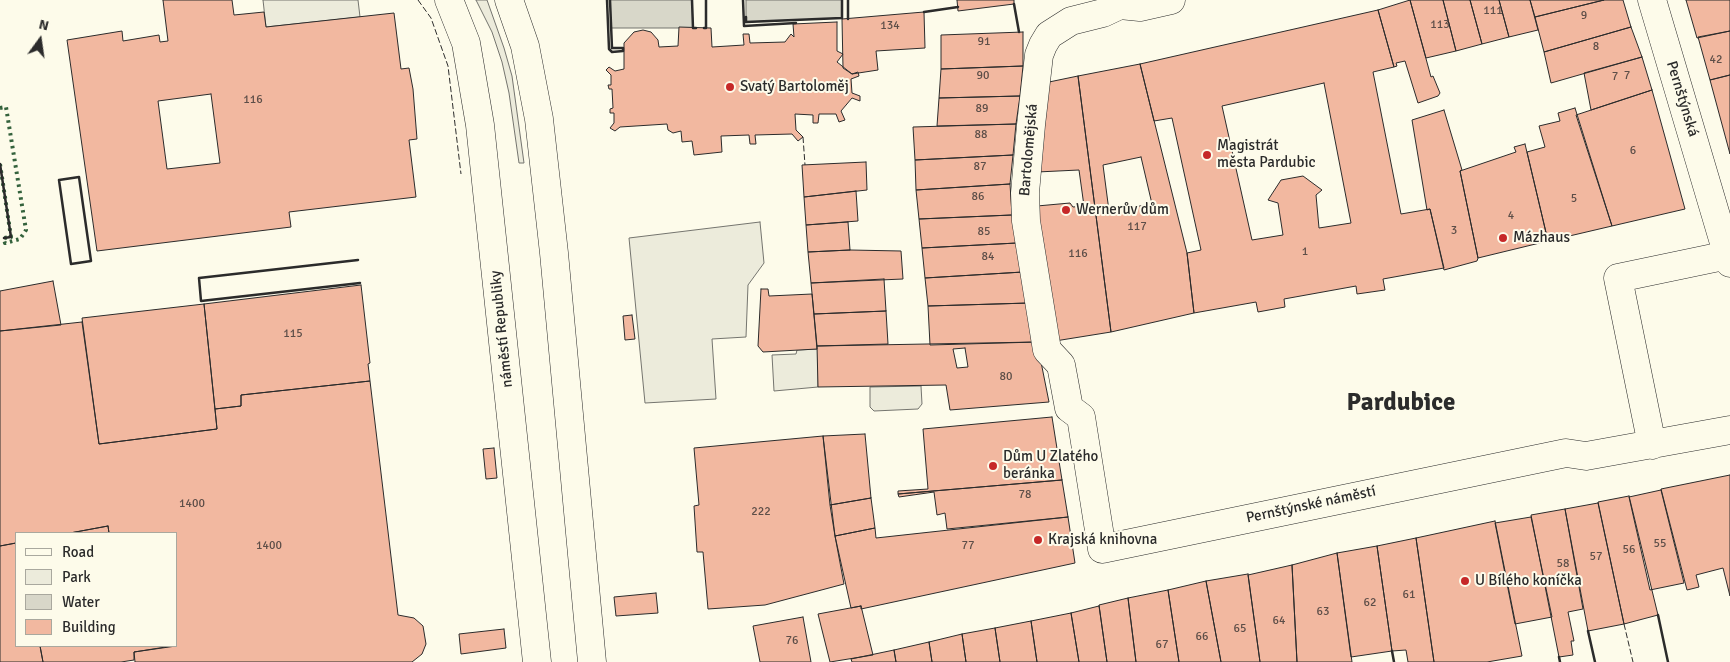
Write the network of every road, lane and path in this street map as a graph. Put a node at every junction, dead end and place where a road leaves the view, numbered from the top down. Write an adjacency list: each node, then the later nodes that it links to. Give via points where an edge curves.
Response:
1 (449, 0): 10 (street, náměstí Republiky, via 466,43 480,125)
2 (1171, 0): 5 (street, via 1140,7)
3 (1652, 0): 6 (street, Pernštýnská)
4 (513, 2): 11 (street, via 539,119)
5 (1118, 2): 7 (street, Bartolomějská, via 1103,13 1070,21 1057,28 1049,35 1039,55 1030,125 1025,207)
6 (1729, 259): 9 (street, via 1618,278)
7 (1047, 350): 9 (street, Pernštýnské náměstí, via 1061,365 1069,408 1081,417 1102,549 1566,453 1586,456)
8 (1730, 430): 9 (street, Pernštýnské náměstí)
9 (1652, 445)
10 (538, 662)
11 (592, 662)

